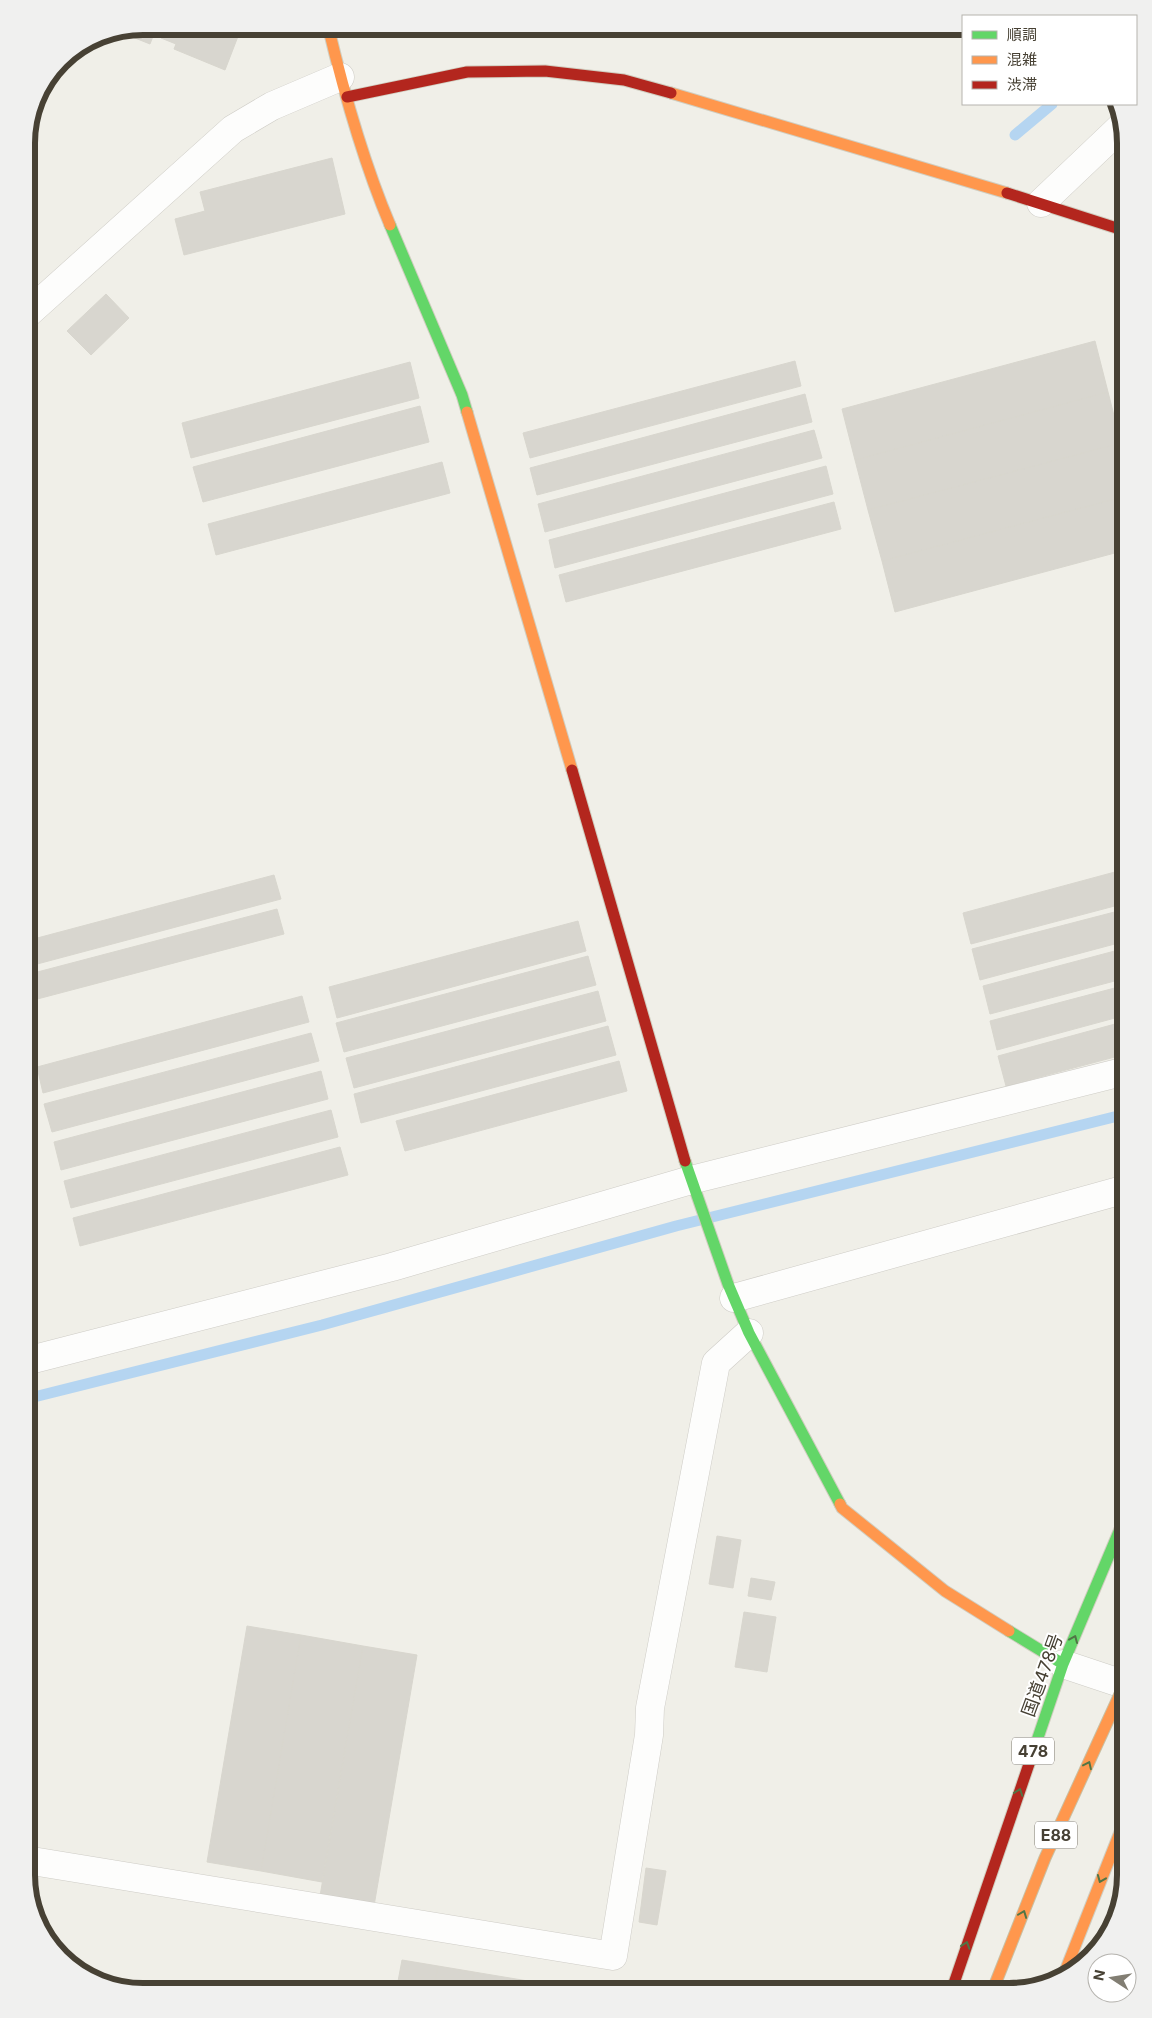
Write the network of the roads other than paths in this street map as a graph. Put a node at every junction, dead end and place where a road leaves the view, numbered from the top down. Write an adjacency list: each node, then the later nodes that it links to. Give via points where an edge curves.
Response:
1 (330, 35): 2 (main road)
2 (344, 87): 4 (main road, via 467,72 545,71 624,80); 6 (street, via 272,106 233,130); 8 (main road, via 377,195 462,395)
3 (1116, 131): 4 (street)
4 (1041, 203): 5 (main road)
5 (1117, 228)
6 (35, 306)
7 (1117, 1072): 8 (street)
8 (691, 1180): 10 (main road); 12 (street, via 392,1267)
9 (1117, 1191): 10 (street)
10 (731, 1291): 11 (main road)
11 (749, 1333): 14 (main road, via 842,1508 945,1591); 18 (street, via 716,1363 650,1708 649,1735 613,1956)
12 (35, 1359)
13 (1117, 1536): 14 (main road, 国道478号 / 478, one-way to 13)
14 (1063, 1664): 15 (street); 20 (main road, 国道478号 / 478, one-way to 14)
15 (1117, 1682)
16 (1117, 1701): 21 (main road, E88, one-way to 16, bridge, via 1045,1858)
17 (1117, 1840): 19 (main road, one-way to 19)
18 (35, 1861)
19 (1067, 1966)
20 (954, 1983)
21 (996, 1983)

